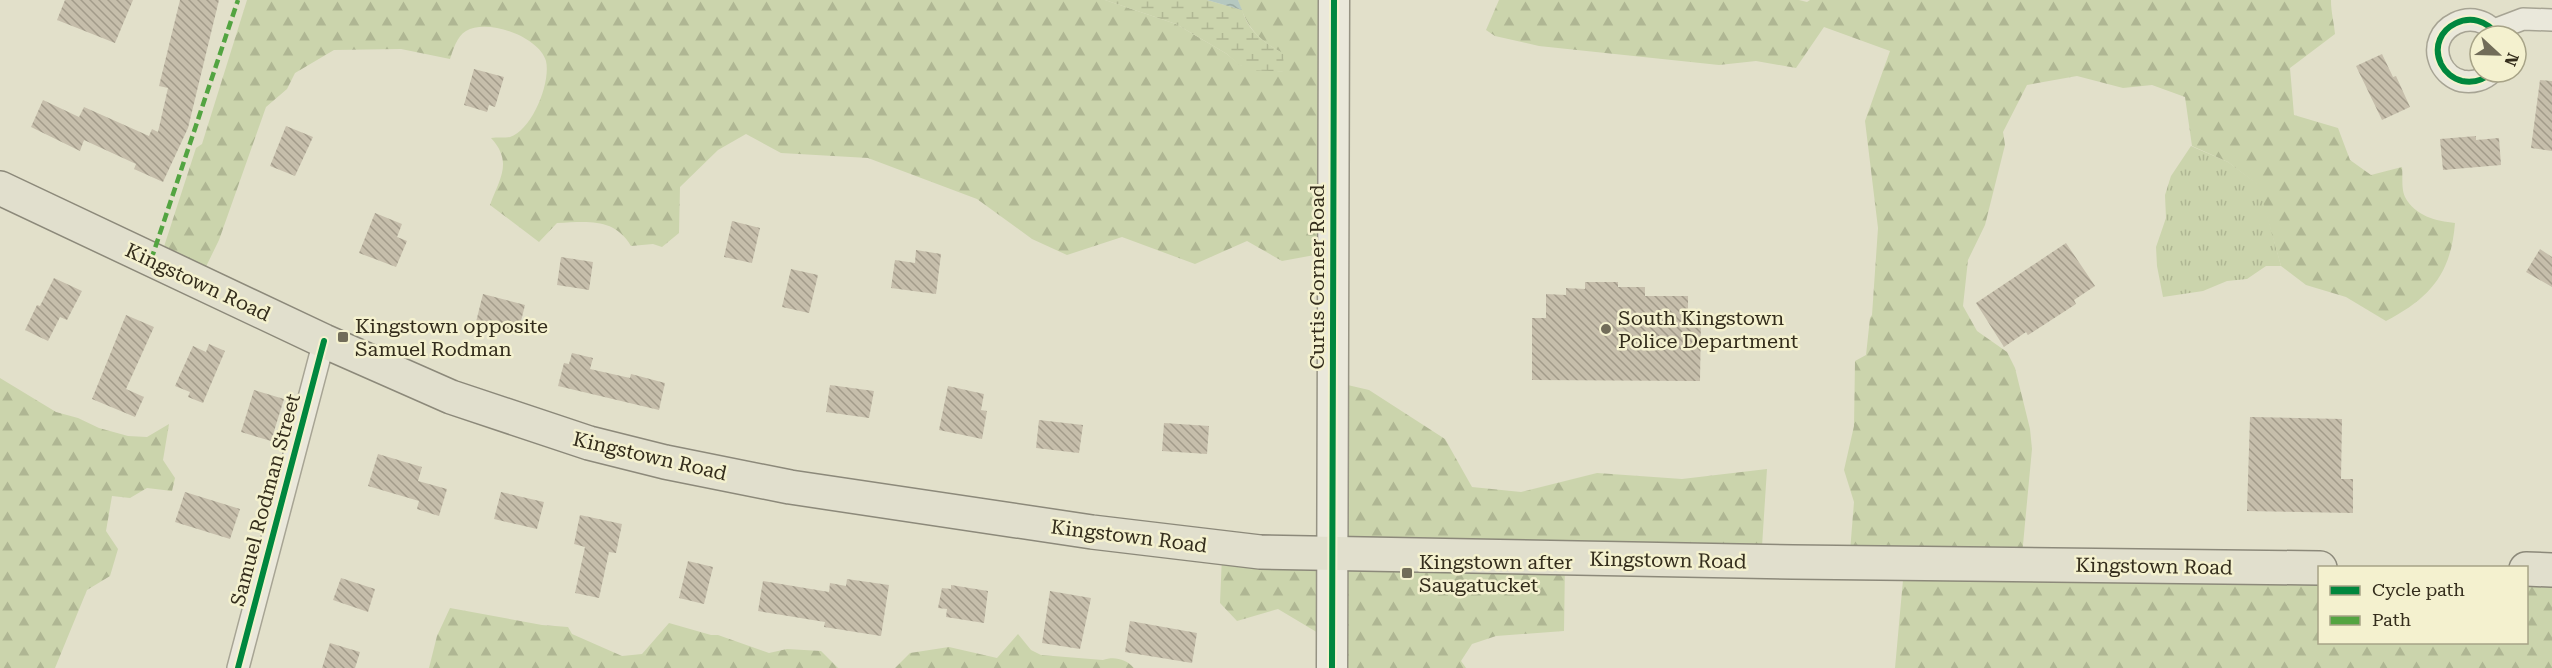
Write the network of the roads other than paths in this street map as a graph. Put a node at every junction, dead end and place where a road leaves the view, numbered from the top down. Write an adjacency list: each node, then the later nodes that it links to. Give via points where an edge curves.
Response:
1 (1334, 0): 8 (street, Curtis Corner Road)
2 (2552, 20): 4 (street, via 2523,19)
3 (2484, 24): 5 (street, via 2478,20 2459,20 2444,32 2438,49 2443,68)
4 (2513, 24)
5 (2468, 82)
6 (0, 188): 7 (main road, Kingstown Road)
7 (324, 341): 8 (main road, Kingstown Road, via 451,397 540,428 665,462 790,486 1092,532 1260,552); 12 (street, Samuel Rodman Street)
8 (1331, 555): 9 (main road, Kingstown Road); 13 (street, Curtis Corner Road)
9 (2318, 568)
10 (2528, 570): 11 (main road)
11 (2552, 570)
12 (238, 668)
13 (1332, 668)

